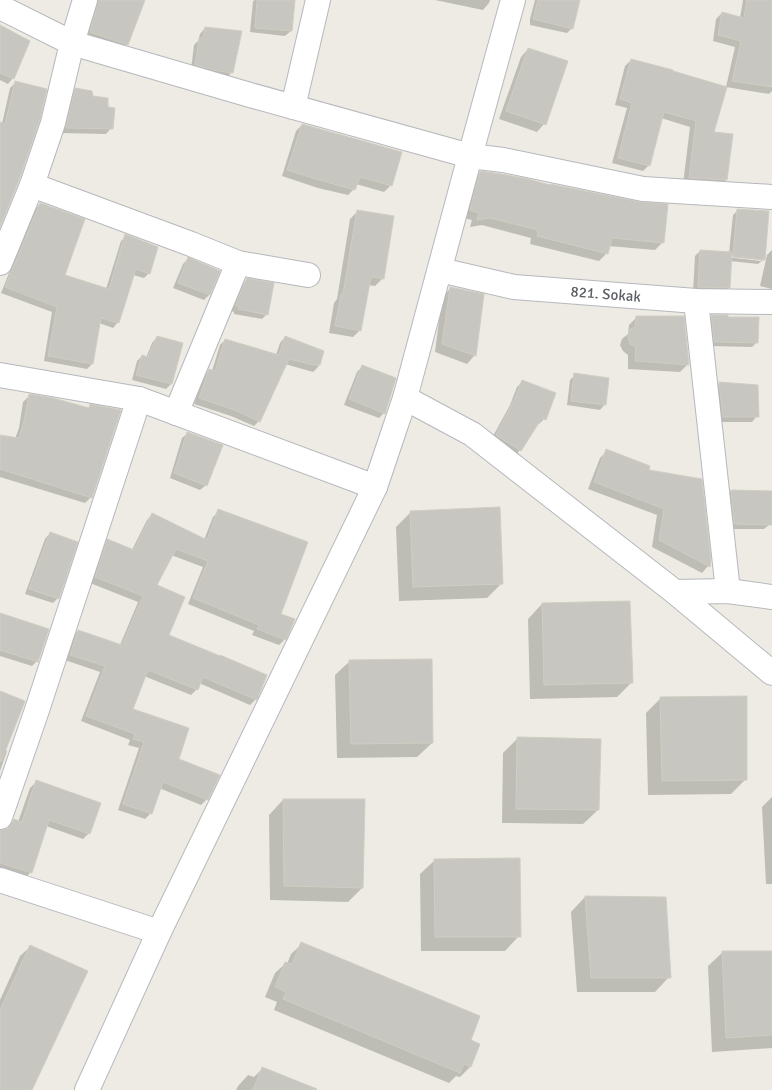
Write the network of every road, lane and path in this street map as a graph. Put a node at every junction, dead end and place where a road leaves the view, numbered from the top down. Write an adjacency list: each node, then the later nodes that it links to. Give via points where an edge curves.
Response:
1 (85, 0): 5 (street)
2 (318, 0): 6 (street)
3 (513, 0): 7 (street)
4 (0, 8): 5 (street)
5 (72, 43): 6 (street); 8 (street, via 53,123)
6 (293, 107): 7 (street)
7 (470, 156): 9 (street, via 643,189); 12 (street)
8 (32, 185): 10 (street); 11 (street)
9 (772, 197)
10 (0, 263)
11 (238, 264): 13 (street); 19 (street)
12 (440, 270): 14 (street, 821. Sokak, via 514,287); 17 (street)
13 (308, 275)
14 (696, 301): 15 (street, 821. Sokak); 21 (street)
15 (772, 302)
16 (0, 375): 18 (street)
17 (405, 398): 20 (street); 22 (street, via 472,434)
18 (140, 400): 19 (street); 25 (street)
19 (176, 413): 20 (street)
20 (375, 487): 27 (street)
21 (728, 591): 22 (street); 23 (street)
22 (674, 592): 24 (street)
23 (772, 597)
24 (772, 673)
25 (0, 817)
26 (0, 880): 27 (street)
27 (159, 932): 28 (street)
28 (87, 1090)

